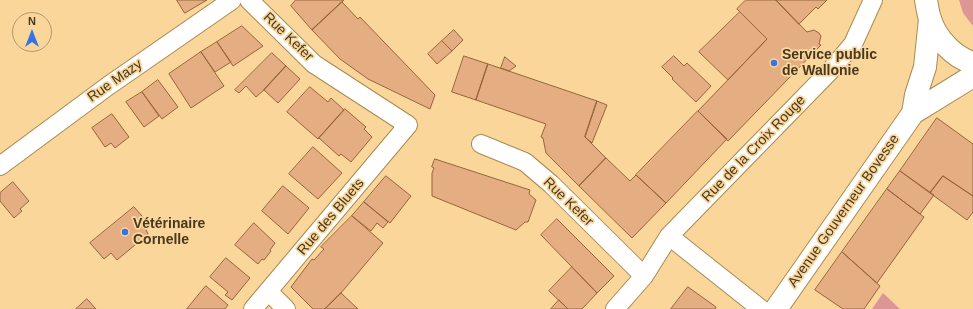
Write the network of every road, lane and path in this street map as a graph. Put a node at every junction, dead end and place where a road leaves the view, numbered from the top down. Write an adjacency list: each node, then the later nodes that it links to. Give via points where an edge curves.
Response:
1 (232, 0): 10 (street, Rue Mazy, via 108,86)
2 (249, 0): 8 (street, Rue Kefer, via 314,64)
3 (873, 0): 11 (street, Rue de la Croix Rouge, via 854,44)
4 (928, 9): 5 (main road, via 938,36 952,51); 7 (main road, Avenue Gouverneur Bovesse, via 925,67)
5 (973, 63)
6 (973, 76): 7 (main road, Avenue Gouverneur Bovesse)
7 (913, 113): 18 (main road, Avenue Gouverneur Bovesse)
8 (408, 125): 13 (street, Rue des Bluets)
9 (481, 144): 12 (street, Rue Kefer, via 525,162 551,184)
10 (0, 166)
11 (669, 236): 12 (street, Rue de la Croix Rouge); 17 (street)
12 (644, 276): 16 (street, Rue de la Croix Rouge)
13 (268, 291): 14 (street, Rue des Bluets); 15 (street)
14 (253, 309)
15 (286, 309)
16 (615, 309)
17 (761, 309)
18 (776, 309)

